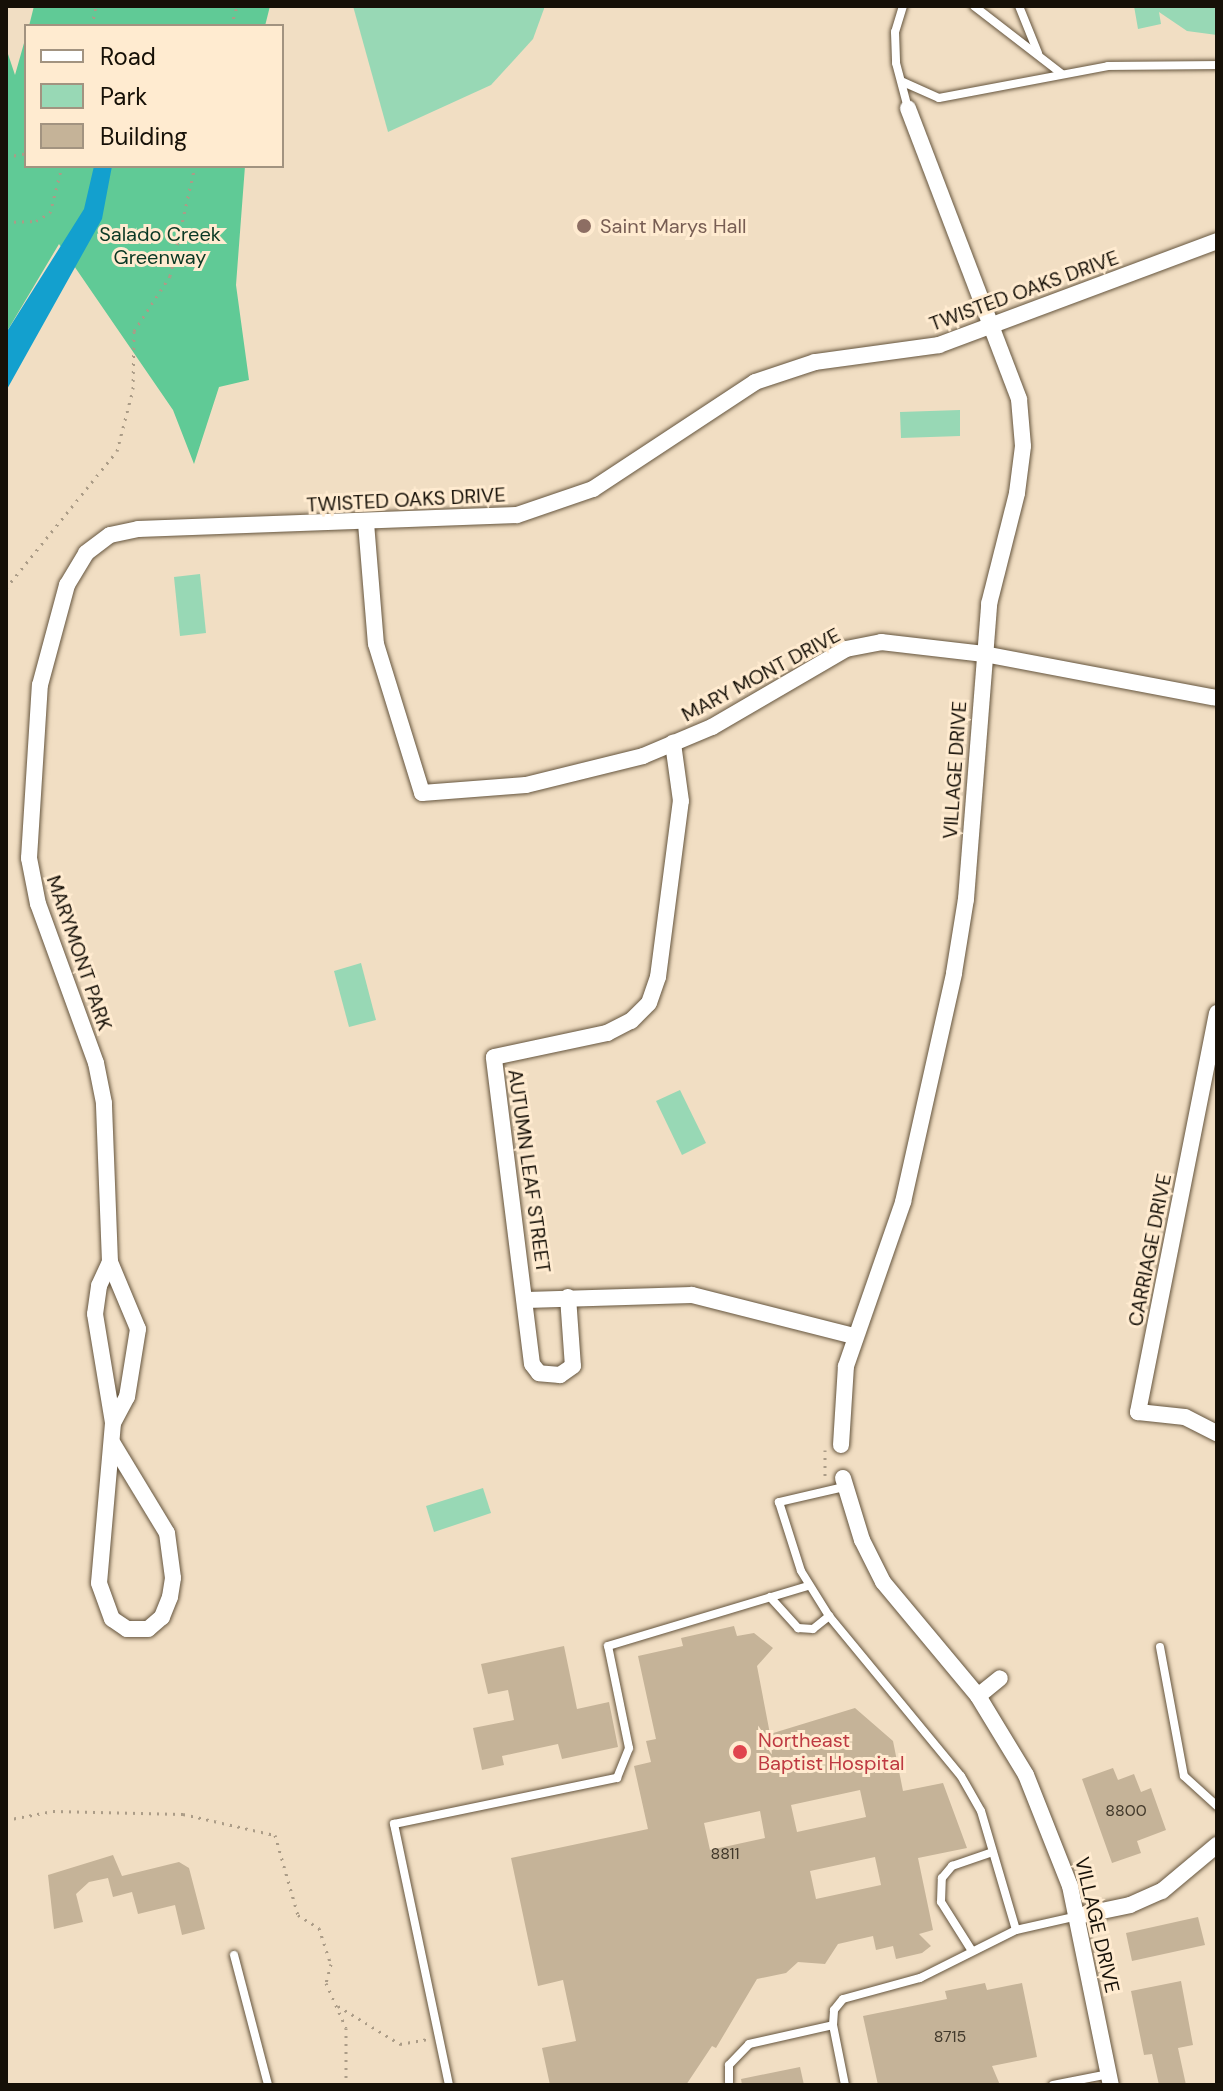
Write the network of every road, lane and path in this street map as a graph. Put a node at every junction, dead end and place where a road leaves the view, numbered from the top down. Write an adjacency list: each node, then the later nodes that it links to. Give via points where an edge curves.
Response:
1 (903, 6): 7 (lane, via 895,32)
2 (974, 6): 4 (lane)
3 (1019, 6): 4 (lane)
4 (1039, 56): 6 (lane)
5 (1217, 65): 6 (lane, via 1108,66)
6 (1062, 74): 7 (lane, via 939,98)
7 (903, 82): 8 (lane)
8 (908, 108): 13 (street, VILLAGE DRIVE)
9 (61, 168): 11 (path, via 50,213 36,221)
10 (195, 168): 16 (path, via 170,276 134,331 133,389 117,451)
11 (6, 222)
12 (1217, 241): 13 (street, TWISTED OAKS DRIVE)
13 (992, 324): 14 (street, TWISTED OAKS DRIVE, via 939,345 815,362 755,382 700,414 651,454 562,502 485,520); 17 (street, VILLAGE DRIVE, via 1019,399 1023,446 1017,493 993,572)
14 (366, 523): 15 (street, TWISTED OAKS DRIVE); 19 (street, MARY MONT DRIVE, via 376,644 422,793 526,785 591,771)
15 (256, 527): 22 (street, MARYMONT PARK, via 138,529 100,541 67,585 40,685 29,836 32,883 99,1076 106,1126)
16 (6, 588)
17 (984, 654): 18 (street, MARY MONT DRIVE); 19 (street, MARY MONT DRIVE, via 881,642 846,649 723,721); 25 (street, VILLAGE DRIVE, via 966,899 954,973 903,1202)
18 (1217, 698)
19 (673, 743): 24 (street, AUTUMN LEAF STREET, via 681,801 658,977 649,1003 631,1021 607,1033 494,1057)
20 (1217, 1013): 21 (street, CARRIAGE DRIVE)
21 (1216, 1031): 27 (street, CARRIAGE DRIVE, via 1138,1412 1185,1417)
22 (110, 1262): 26 (street, MARYMONT PARK, via 95,1314); 26 (street, MARYMONT PARK, via 138,1329 127,1397)
23 (568, 1297): 24 (street); 24 (street, AUTUMN LEAF STREET, via 573,1366 560,1375 539,1373 532,1364); 25 (street, via 692,1295)
24 (526, 1300)
25 (854, 1336): 29 (street, VILLAGE DRIVE, via 842,1397)
26 (113, 1423): 28 (street, MARYMONT PARK)
27 (1217, 1433)
28 (113, 1444): 28 (street, MARYMONT PARK, via 99,1583 112,1619 127,1629 148,1629 162,1617 170,1597 167,1533)
29 (841, 1445): 30 (path, via 825,1447 824,1476 825,1481)
30 (844, 1483): 31 (lane, via 779,1502); 36 (street, VILLAGE DRIVE, via 862,1540 883,1582)
31 (808, 1586): 32 (lane); 33 (lane)
32 (770, 1597): 33 (lane, via 798,1628 813,1629); 47 (lane, via 608,1646 629,1748 617,1778 394,1824)
33 (829, 1616): 40 (lane, via 961,1776 981,1811)
34 (1160, 1647): 37 (lane, via 1184,1776)
35 (1000, 1678): 36 (street)
36 (978, 1696): 41 (street, VILLAGE DRIVE, via 1026,1775 1061,1856)
37 (1217, 1806)
38 (6, 1820): 45 (path, via 53,1811 183,1814 275,1835 298,1915 319,1928 331,1964 326,1983)
39 (1217, 1845): 41 (street, via 1162,1891 1130,1905)
40 (993, 1852): 42 (lane); 43 (lane, via 952,1866 942,1878 941,1902)
41 (1078, 1916): 42 (lane); 48 (street, VILLAGE DRIVE)
42 (1016, 1930): 43 (lane)
43 (972, 1951): 46 (lane, via 920,1978 843,1999 834,2010)
44 (234, 1955): 50 (lane)
45 (336, 2006): 47 (path, via 400,2044); 51 (path, via 346,2028)
46 (833, 2025): 49 (lane, via 749,2044 729,2065); 53 (lane)
47 (438, 2037): 52 (lane)
48 (1110, 2079): 54 (lane)
49 (729, 2082)
50 (268, 2085)
51 (346, 2085)
52 (449, 2085)
53 (845, 2085)
54 (1053, 2085)

